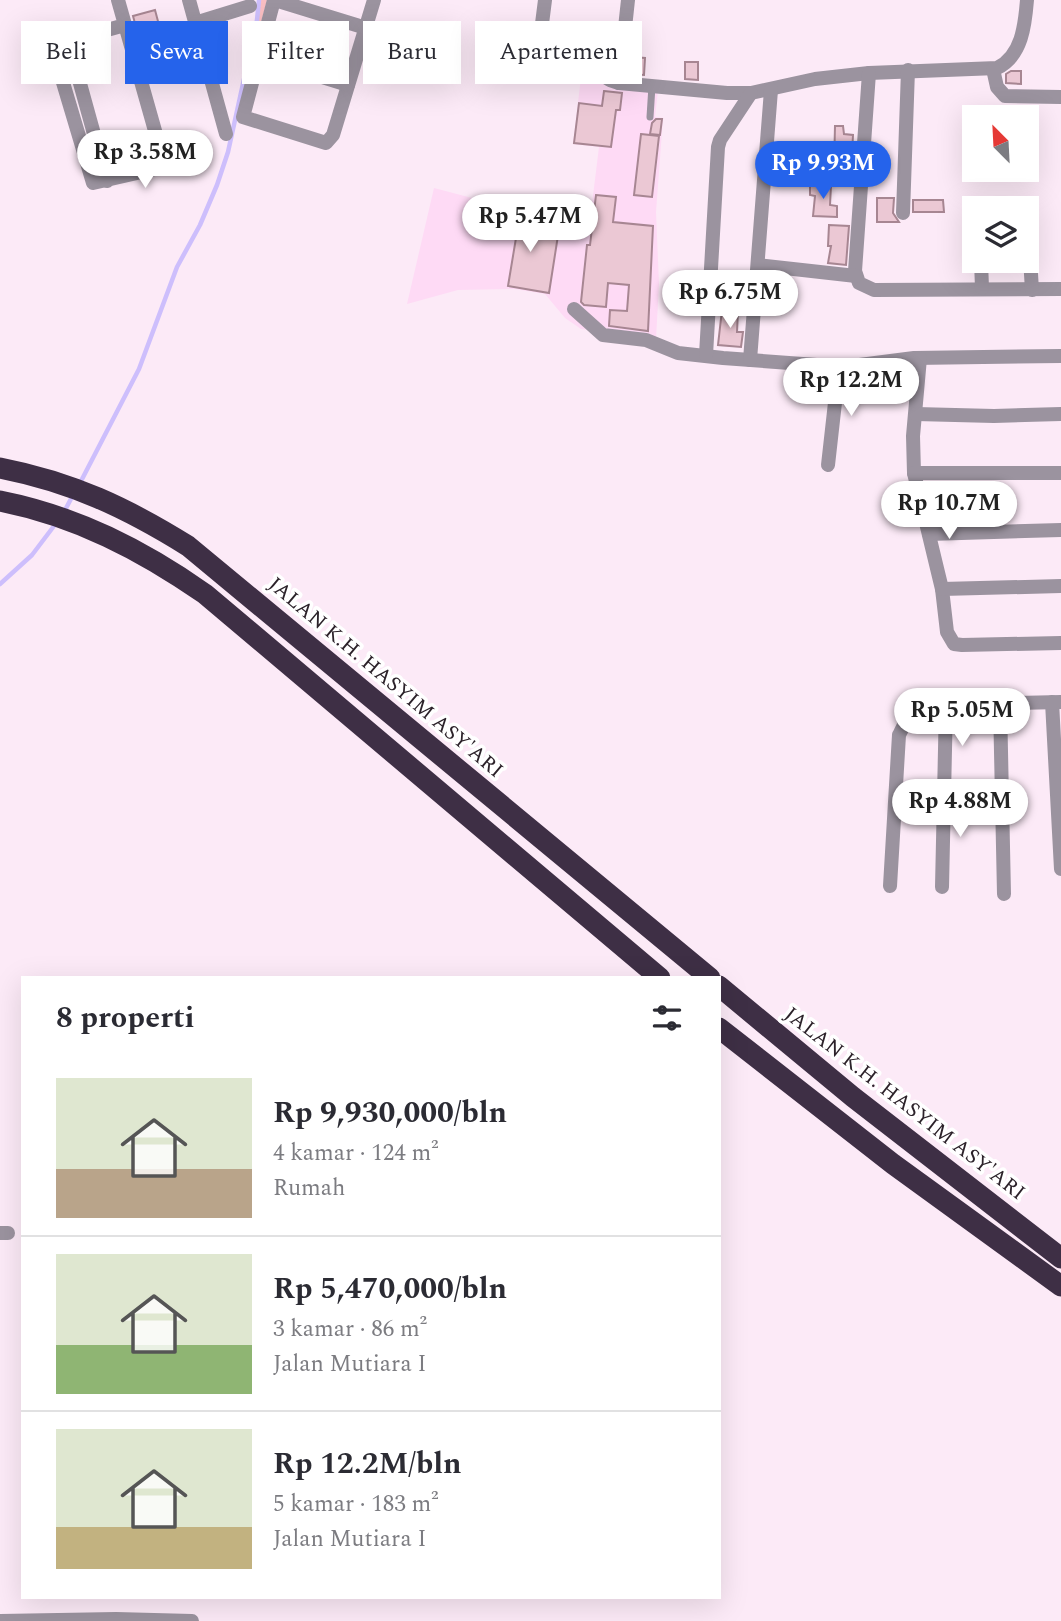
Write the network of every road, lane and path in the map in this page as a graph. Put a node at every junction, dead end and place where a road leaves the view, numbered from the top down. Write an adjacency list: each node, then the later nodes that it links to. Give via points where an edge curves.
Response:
1 (118, 0): 15 (street)
2 (189, 0): 9 (street)
3 (275, 0): 11 (street); 16 (street)
4 (374, 0): 12 (street)
5 (545, 0): 13 (street)
6 (628, 0): 14 (street)
7 (1027, 0): 18 (street, via 1018,47 1007,62)
8 (250, 6): 10 (street)
9 (194, 21)
10 (201, 21)
11 (269, 21)
12 (368, 21)
13 (542, 21)
14 (626, 21)
15 (125, 25): 15 (street, via 68,40 107,181 164,165)
16 (363, 27)
17 (363, 38): 25 (street)
18 (993, 69): 19 (street); 29 (street, via 997,87 1005,96)
19 (908, 70): 20 (street); 32 (street)
20 (869, 73): 27 (street); 36 (street)
21 (212, 84): 31 (street)
22 (251, 84): 25 (street, via 243,117 321,142 329,141)
23 (345, 84): 25 (street)
24 (630, 84): 26 (street)
25 (348, 85)
26 (653, 86): 28 (street); 30 (lane)
27 (771, 90): 28 (street); 33 (street)
28 (751, 93): 41 (street, via 718,148)
29 (1061, 97)
30 (650, 117)
31 (226, 134)
32 (903, 213)
33 (758, 265): 36 (street); 44 (street)
34 (981, 273): 37 (street)
35 (1031, 273): 39 (street)
36 (856, 276): 37 (street, via 859,283 874,290)
37 (982, 288): 39 (street)
38 (1061, 289): 39 (street)
39 (1032, 290)
40 (574, 309): 41 (street, via 603,335 642,339 674,351)
41 (706, 355): 44 (street)
42 (1061, 356): 43 (street)
43 (920, 358): 45 (street); 46 (street)
44 (750, 360): 45 (street)
45 (839, 366): 48 (street)
46 (916, 414): 47 (street); 50 (street)
47 (1061, 414)
48 (828, 465)
49 (0, 468): 68 (highway, JALAN K.H. HASYIM ASY'ARI, via 77,488 156,526 213,565)
50 (914, 473): 51 (street); 54 (street)
51 (1061, 473)
52 (0, 501): 67 (highway, via 60,517 131,547 205,594)
53 (1061, 530): 54 (street)
54 (929, 534): 56 (street)
55 (1061, 586): 56 (street)
56 (942, 589): 57 (street, via 944,621 954,644)
57 (1061, 643)
58 (1057, 702): 60 (street); 63 (street)
59 (946, 704): 60 (street); 61 (street); 64 (street, via 916,708 899,735)
60 (1000, 704): 62 (street)
61 (944, 791): 62 (street); 65 (street)
62 (1001, 794): 66 (street)
63 (1061, 869)
64 (890, 886)
65 (942, 887)
66 (1004, 894)
67 (658, 976)
68 (708, 976)
69 (721, 988): 71 (highway, JALAN K.H. HASYIM ASY'ARI)
70 (721, 1030): 72 (highway, via 892,1164)
71 (1061, 1258)
72 (1061, 1286)
73 (0, 1621): 74 (street)
74 (192, 1621)

